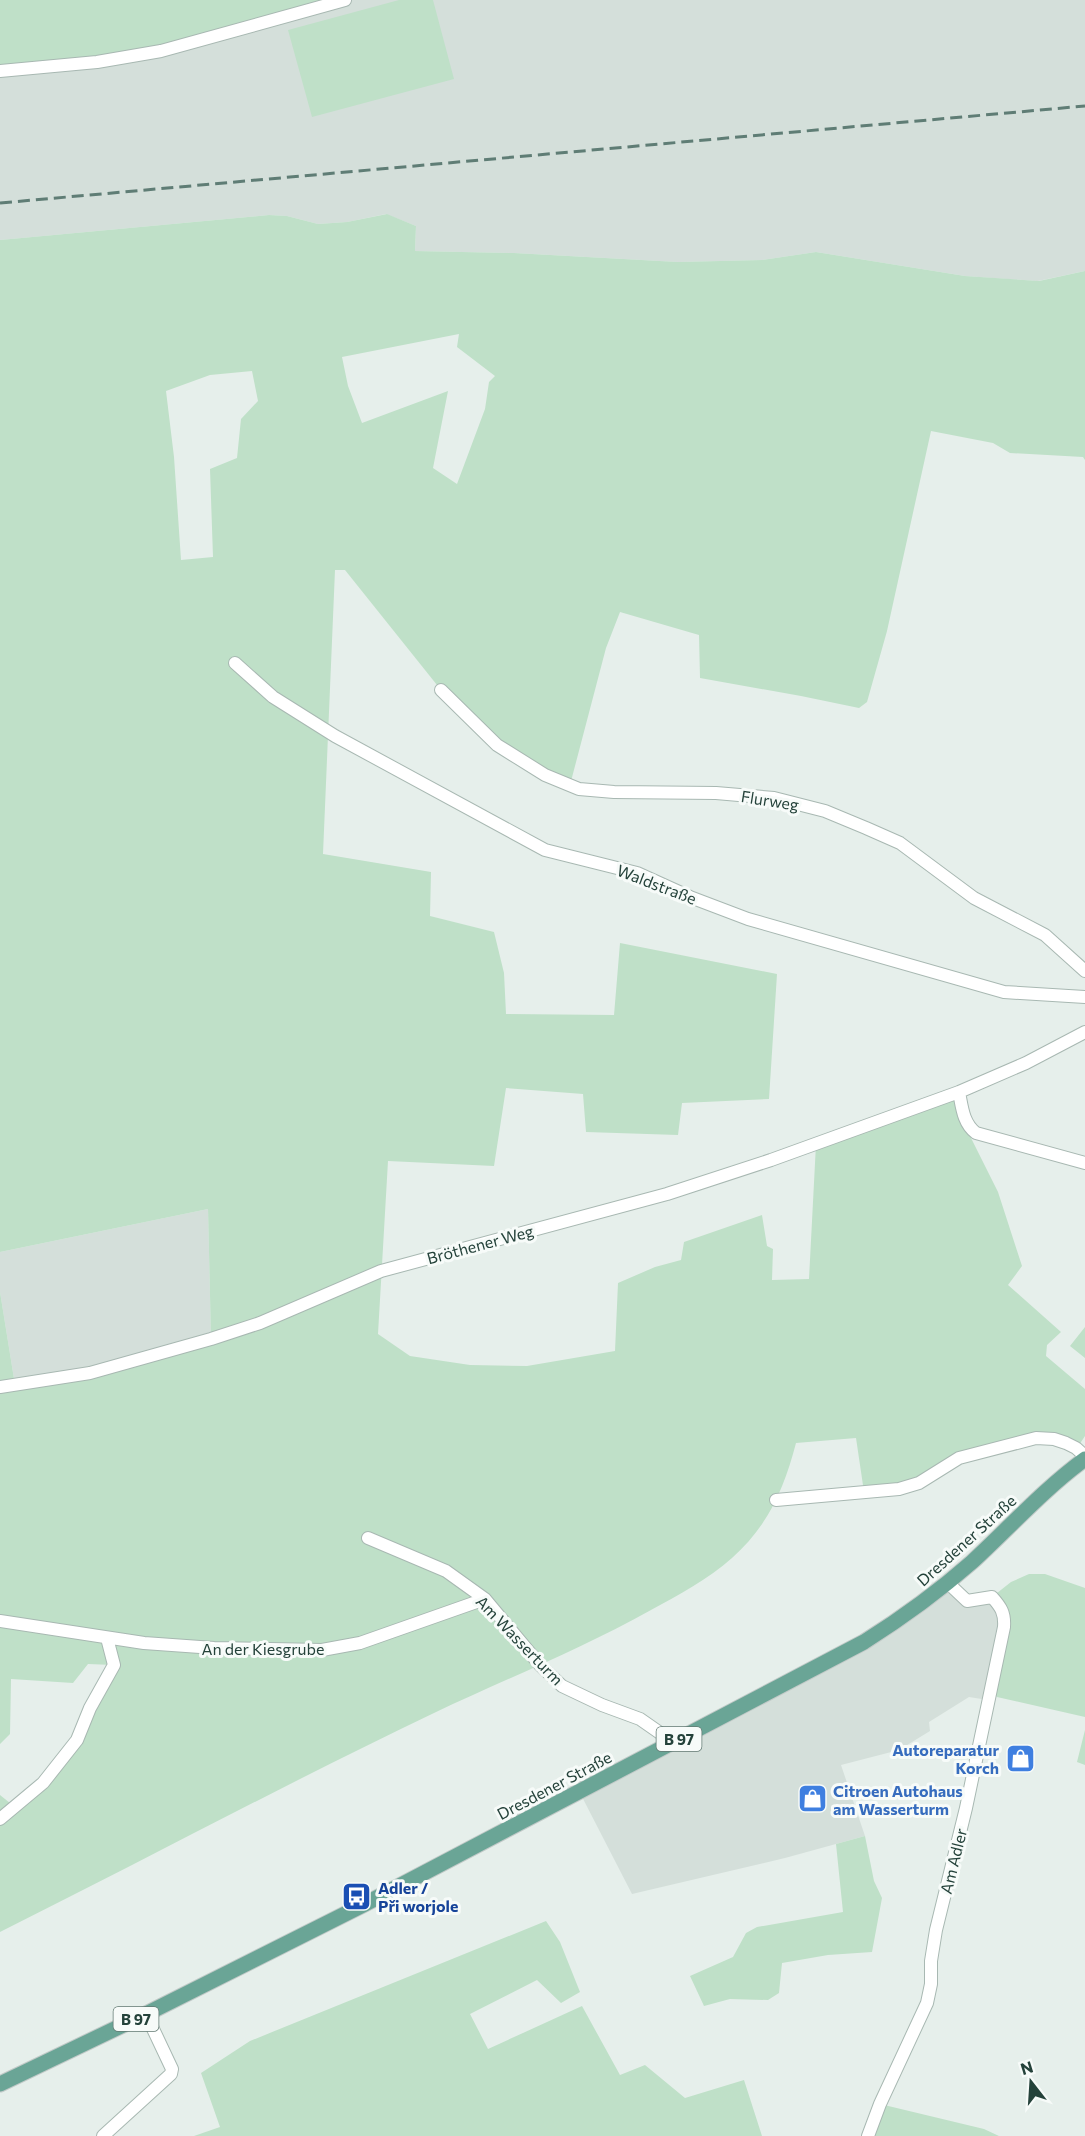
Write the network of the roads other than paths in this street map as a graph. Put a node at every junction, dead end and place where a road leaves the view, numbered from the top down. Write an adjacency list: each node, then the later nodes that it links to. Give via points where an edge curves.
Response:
1 (345, 0): 2 (street, via 127,58)
2 (0, 71)
3 (235, 663): 6 (street, Waldstraße, via 273,697 335,736 545,850 637,873 748,919 1004,992)
4 (441, 690): 5 (street, Flurweg, via 497,745 545,775 579,789 774,798 825,811 866,828 900,843 974,898 1045,935)
5 (1085, 971)
6 (1085, 997)
7 (1085, 1032): 8 (street, Bröthener Weg, via 1026,1064)
8 (959, 1092): 9 (street, via 964,1116 976,1133); 10 (street, Bröthener Weg, via 667,1194 381,1271 211,1340 90,1373)
9 (1085, 1163)
10 (0, 1387)
11 (1085, 1457): 12 (street, Dresdener Straße, via 1054,1438 1036,1438 960,1458 919,1483 899,1489); 14 (main road, Dresdener Straße / B 97)
12 (776, 1500)
13 (368, 1538): 15 (street, Am Wasserturm, via 446,1571)
14 (948, 1583): 18 (main road, Dresdener Straße / B 97, via 864,1642); 23 (street, Am Adler, via 967,1601 992,1597 1001,1607 1004,1627 936,1930 927,2003)
15 (485, 1599): 17 (street, An der Kiesgrube, via 360,1643 322,1650 214,1648); 18 (street, Am Wasserturm, via 562,1686 640,1719)
16 (0, 1622): 17 (street, An der Kiesgrube)
17 (107, 1638): 19 (street, via 114,1665 77,1740 43,1783)
18 (673, 1742): 20 (main road, Dresdener Straße / B 97, via 492,1839)
19 (0, 1819)
20 (146, 2014): 21 (main road, Dresdener Straße / B 97); 22 (street, via 171,2074)
21 (0, 2084)
22 (104, 2136)
23 (868, 2136)

